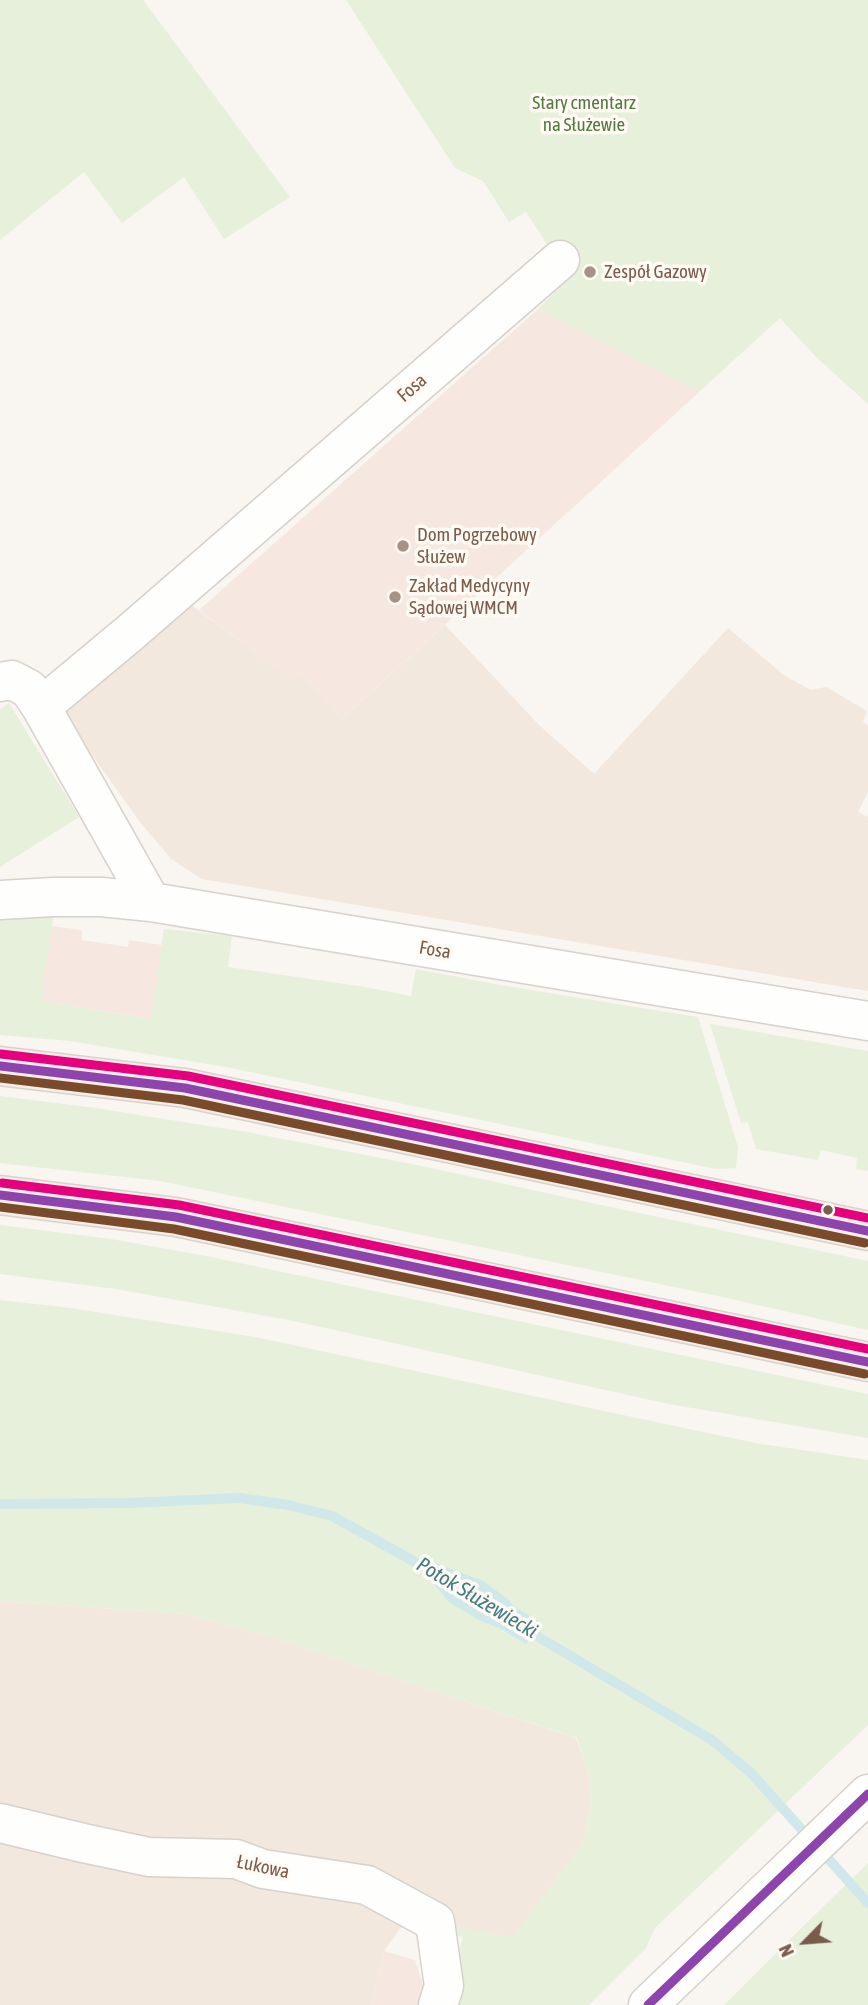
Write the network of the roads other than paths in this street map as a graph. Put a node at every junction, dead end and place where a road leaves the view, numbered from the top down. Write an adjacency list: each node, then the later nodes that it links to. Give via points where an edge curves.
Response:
1 (560, 260): 3 (street, Fosa)
2 (0, 682): 3 (street, via 12,680 29,690)
3 (41, 707): 5 (street)
4 (0, 900): 5 (street, Fosa, via 101,897)
5 (151, 902): 6 (street, Fosa)
6 (868, 1021)
7 (0, 1066): 9 (main road, via 185,1088)
8 (0, 1195): 10 (main road, via 176,1217)
9 (868, 1231)
10 (868, 1362)
11 (862, 1800): 14 (street)
12 (0, 1823): 13 (street, Łukowa, via 149,1857 236,1860 263,1869 368,1885 435,1922 444,1986)
13 (438, 2005)
14 (648, 2005)

